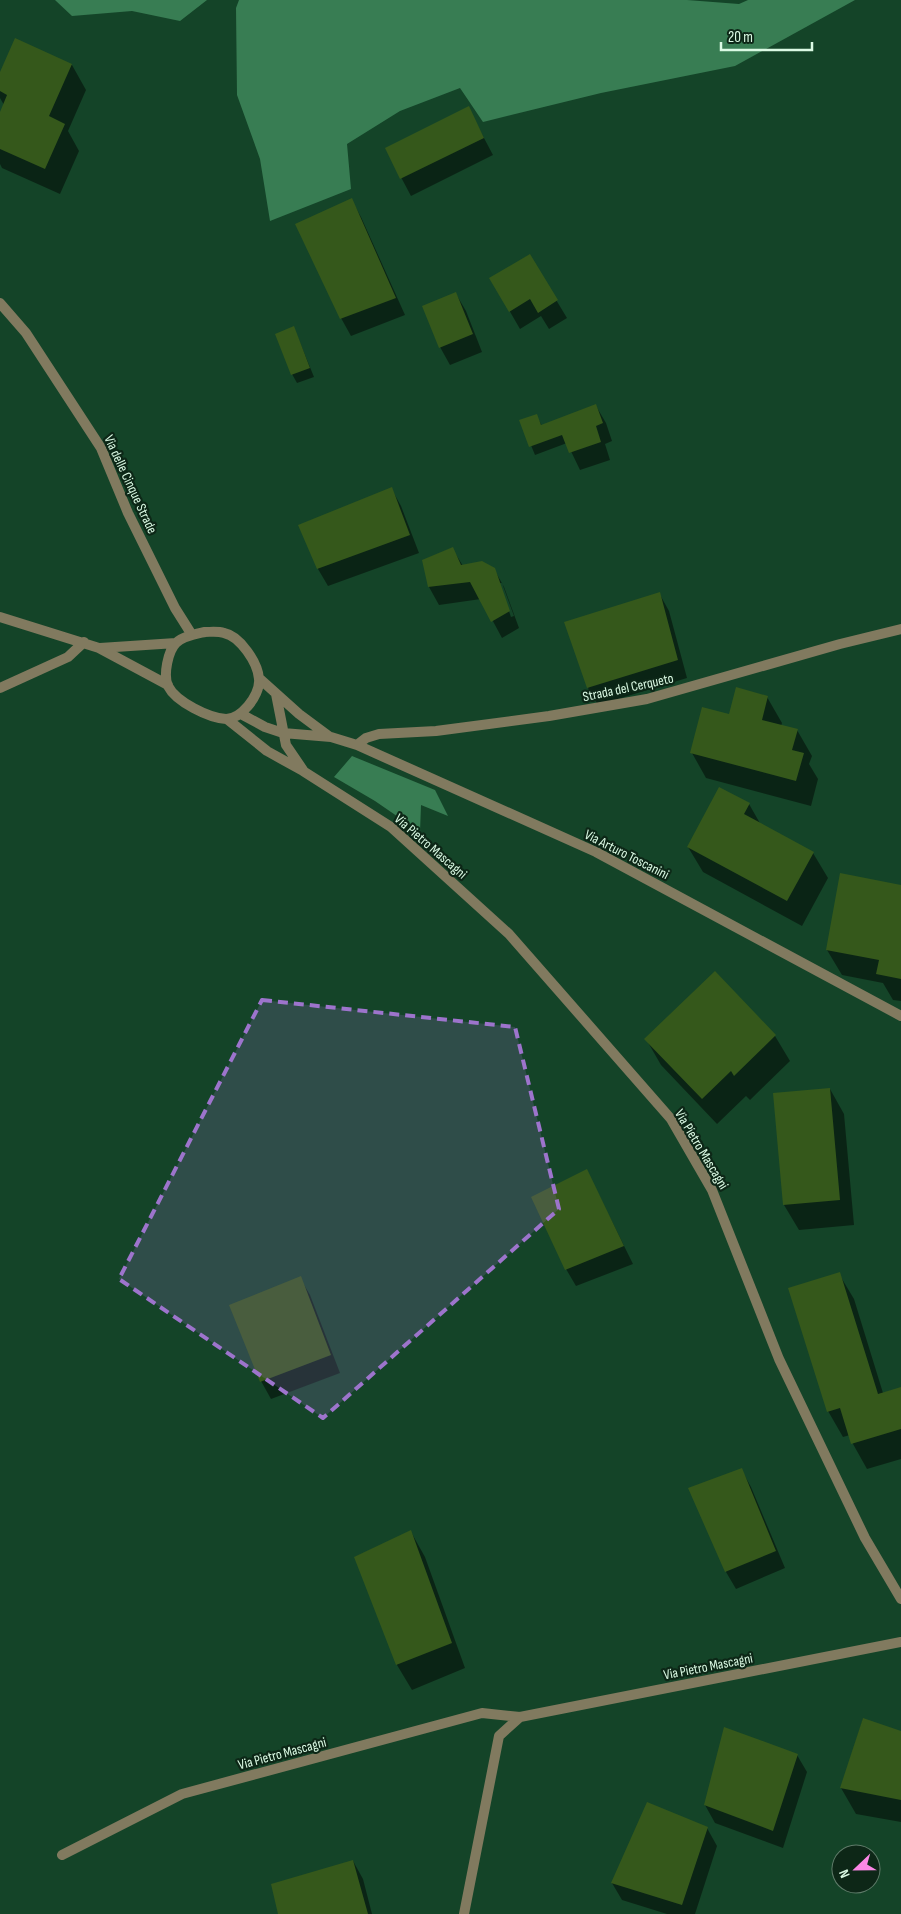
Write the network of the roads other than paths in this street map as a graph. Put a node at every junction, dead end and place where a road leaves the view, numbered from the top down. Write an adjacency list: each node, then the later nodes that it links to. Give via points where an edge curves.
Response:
1 (0, 303): 4 (street, Via delle Cinque Strade, via 26,333 101,448 128,513)
2 (0, 617): 5 (street)
3 (901, 630): 16 (street, Strada del Cerqueto, via 647,699 436,732 379,734 366,738)
4 (192, 635): 6 (street); 8 (street, via 225,633 238,639 253,660)
5 (84, 642): 7 (street); 10 (street, via 68,657)
6 (176, 643): 7 (street); 9 (street, via 166,664)
7 (99, 648): 9 (street)
8 (260, 679): 11 (street, Via Arturo Toscanini); 12 (street, via 254,699)
9 (168, 685): 13 (street, via 189,705 209,716)
10 (0, 688)
11 (276, 694): 14 (street, Via Pietro Mascagni); 15 (street, Via Arturo Toscanini)
12 (241, 714): 13 (street); 14 (street, Via Arturo Toscanini)
13 (227, 719): 17 (street, Via Pietro Mascagni, via 267,751)
14 (283, 733): 15 (street, Via Arturo Toscanini); 17 (street, Via Pietro Mascagni, via 286,745)
15 (331, 737): 16 (street, Via Arturo Toscanini)
16 (357, 746): 18 (street, Via Arturo Toscanini, via 596,852)
17 (303, 771): 19 (street, Via Pietro Mascagni, via 391,827 509,934 671,1119 712,1190 779,1359 864,1538)
18 (901, 1016)
19 (901, 1599)
20 (901, 1642): 21 (street, Via Pietro Mascagni)
21 (520, 1716): 22 (street, Via Pietro Mascagni, via 482,1713 182,1794); 23 (street, via 499,1736)
22 (62, 1855)
23 (464, 1914)

